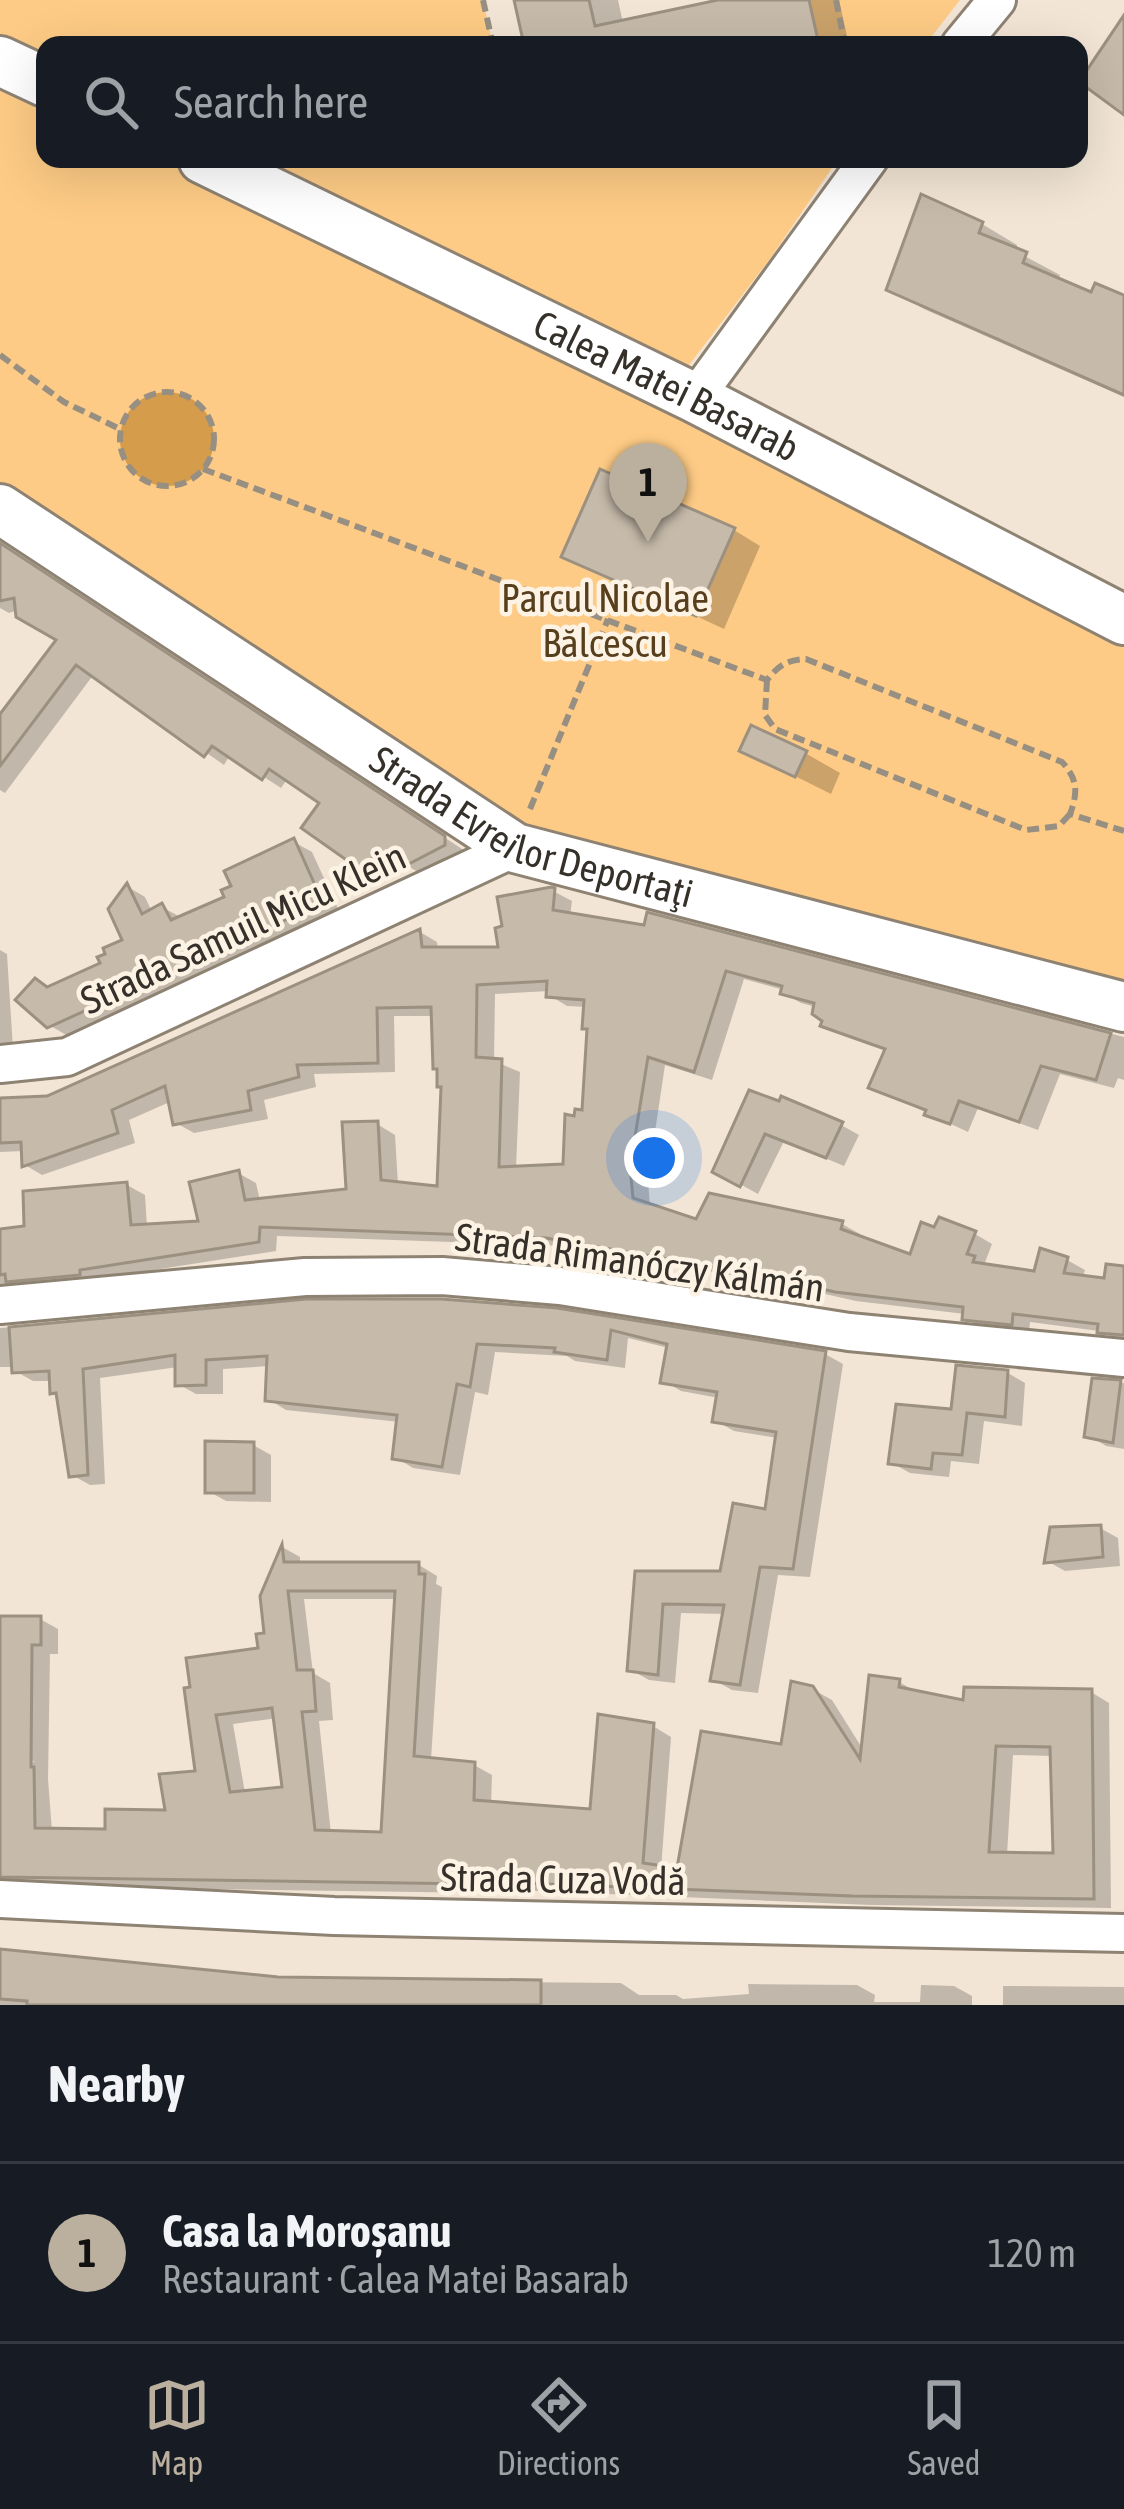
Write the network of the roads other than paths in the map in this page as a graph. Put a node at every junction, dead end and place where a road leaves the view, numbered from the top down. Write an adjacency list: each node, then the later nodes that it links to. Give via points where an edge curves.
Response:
1 (997, 0): 2 (street)
2 (967, 36)
3 (0, 61): 4 (main road)
4 (36, 78)
5 (222, 168): 7 (main road, Calea Matei Basarab)
6 (862, 168): 7 (street)
7 (695, 398): 9 (main road, Calea Matei Basarab)
8 (0, 509): 10 (main road, Strada Evreilor Deportaţi)
9 (1124, 620)
10 (515, 848): 11 (main road, Strada Evreilor Deportaţi); 12 (street, Strada Samuil Micu Klein, via 67,1057)
11 (1124, 1007)
12 (0, 1064)
13 (0, 1305): 14 (street, Strada Rimanóczy Kálmán, via 305,1277 442,1276 560,1286 849,1332)
14 (1124, 1358)
15 (0, 1899): 16 (street, Strada Cuza Vodă, via 334,1916)
16 (1124, 1933)

